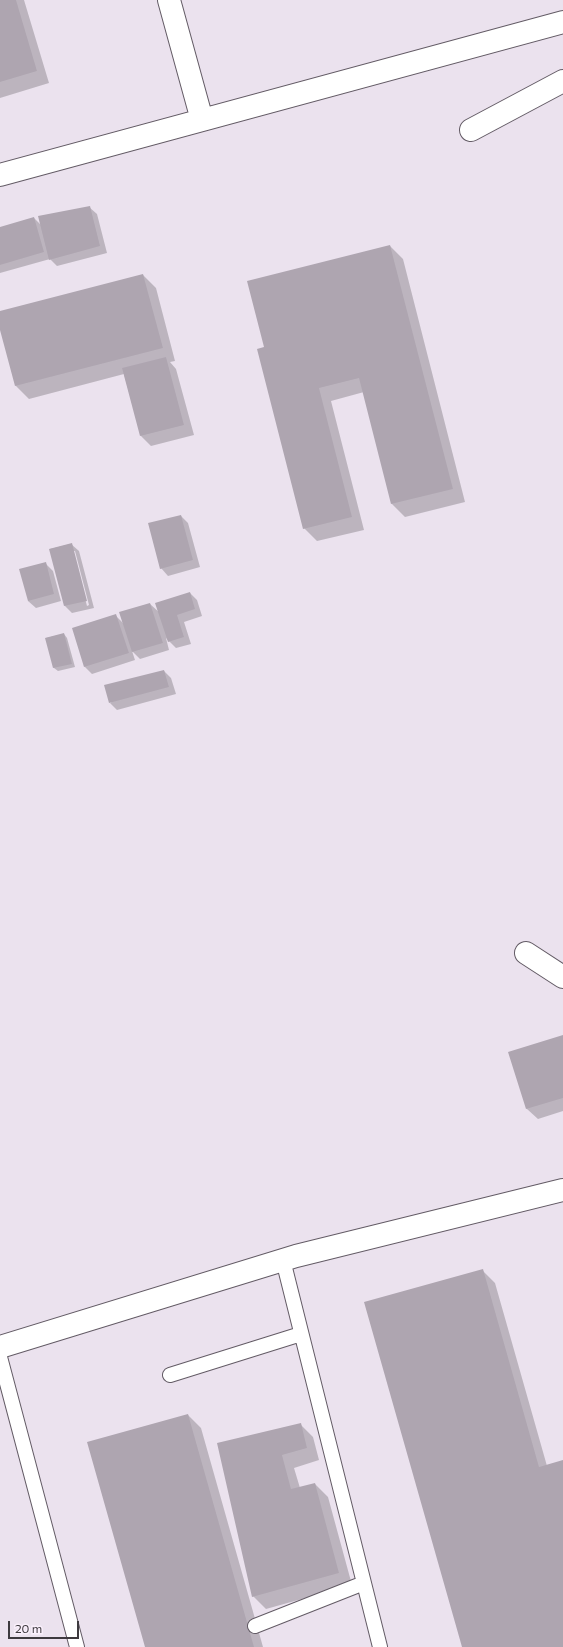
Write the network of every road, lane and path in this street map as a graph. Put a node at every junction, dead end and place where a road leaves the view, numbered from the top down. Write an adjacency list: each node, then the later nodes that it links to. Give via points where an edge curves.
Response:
1 (169, 0): 4 (street)
2 (563, 22): 4 (street)
3 (563, 81): 5 (street)
4 (202, 120): 6 (street)
5 (471, 130)
6 (0, 175)
7 (526, 953): 8 (street)
8 (563, 977)
9 (563, 1190): 10 (street)
10 (283, 1260): 11 (lane); 12 (street)
11 (301, 1334): 14 (lane); 15 (lane)
12 (0, 1347)
13 (0, 1357): 17 (lane)
14 (170, 1375)
15 (364, 1583): 16 (lane); 18 (lane)
16 (255, 1626)
17 (76, 1647)
18 (380, 1647)

